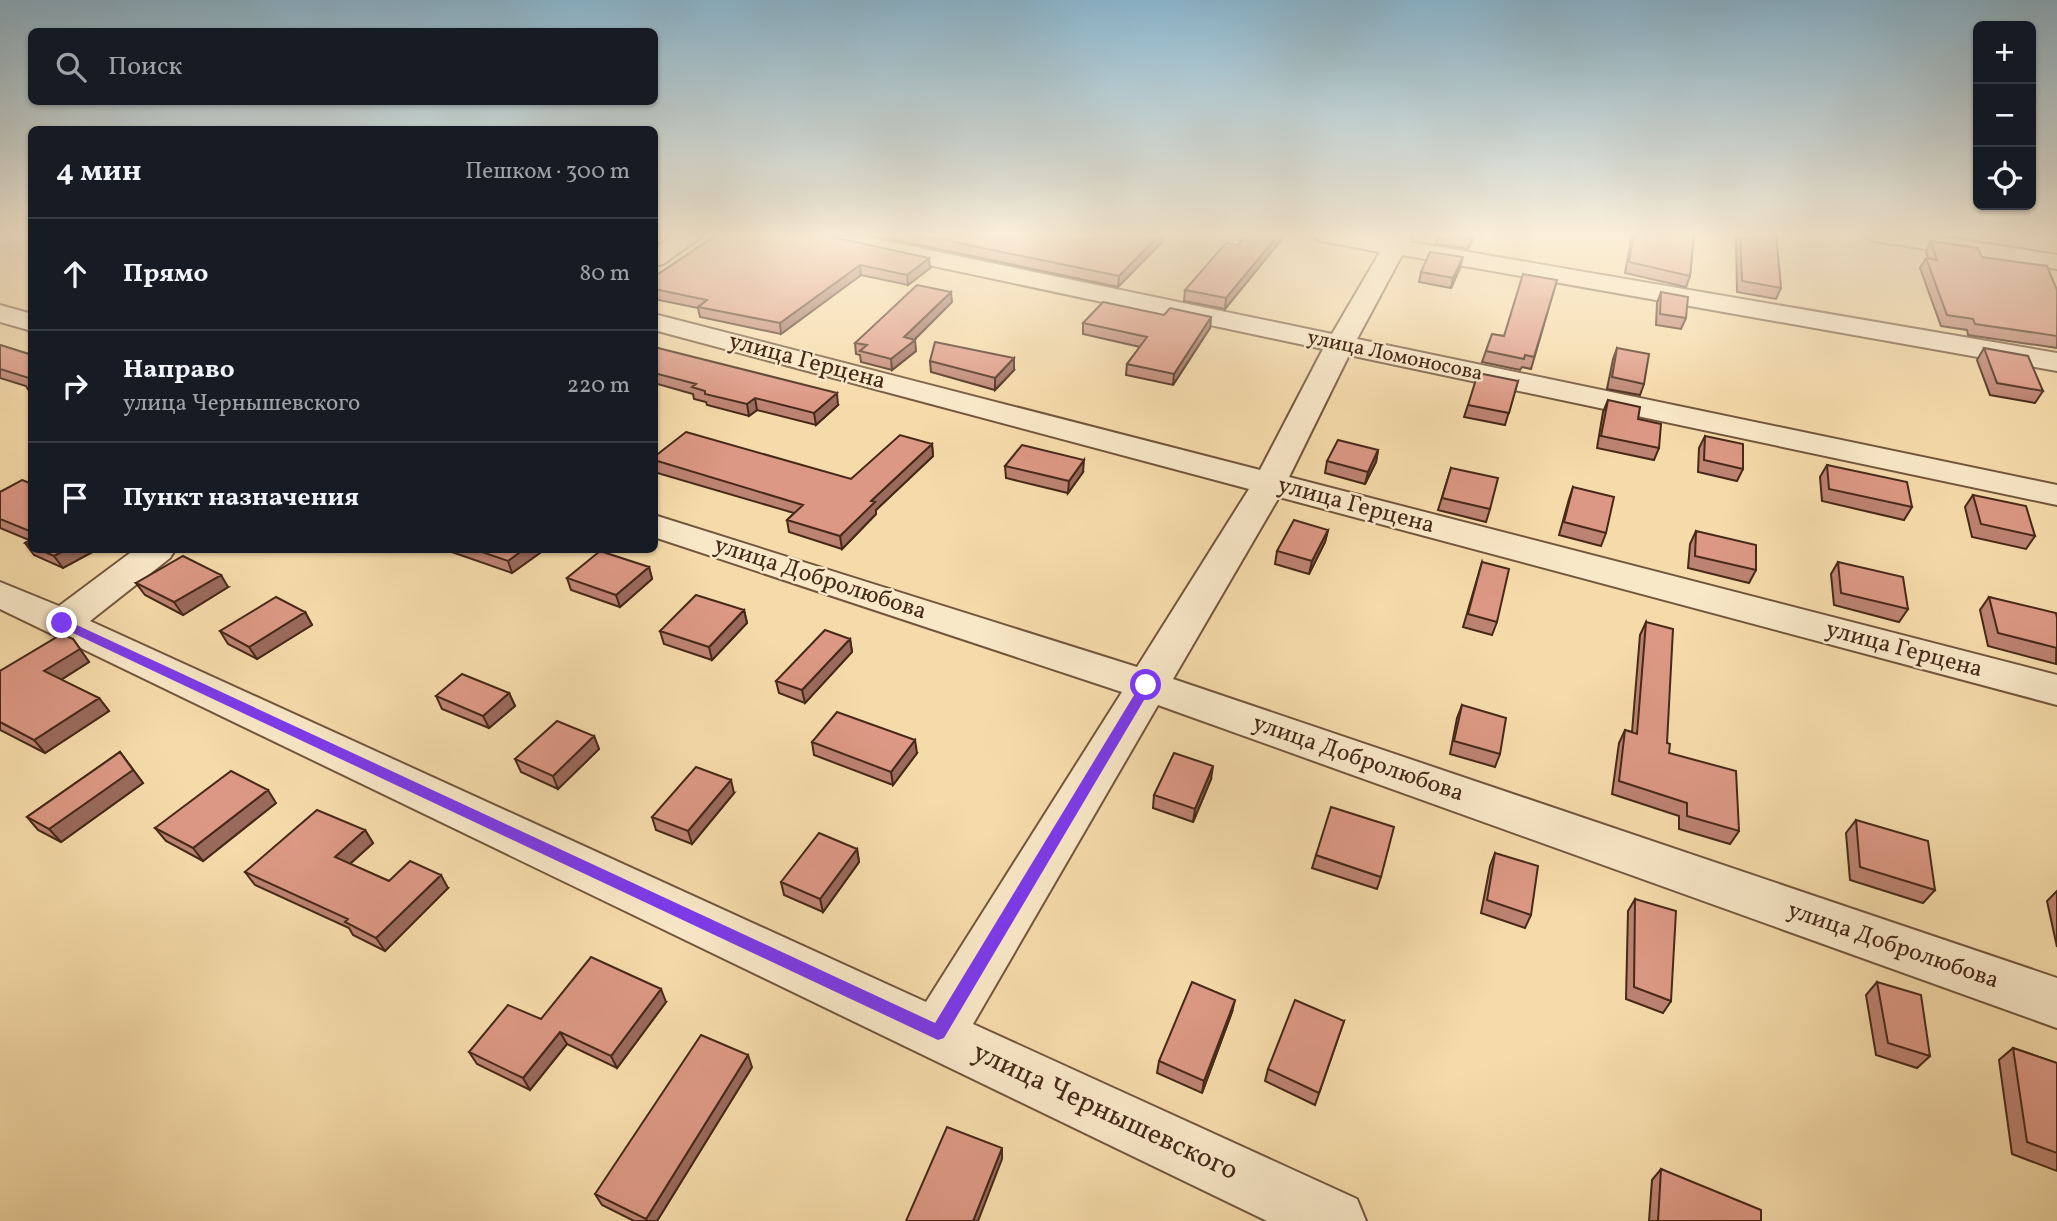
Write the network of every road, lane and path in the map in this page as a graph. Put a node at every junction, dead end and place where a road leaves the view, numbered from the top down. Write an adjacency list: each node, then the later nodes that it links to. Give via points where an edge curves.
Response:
1 (1087, 291): 7 (street, улица Ломоносова)
2 (1369, 291): 7 (street)
3 (1670, 291): 8 (street)
4 (0, 313): 5 (street)
5 (28, 322)
6 (658, 322): 9 (street, улица Герцена)
7 (1339, 344): 9 (street); 10 (street, улица Ломоносова)
8 (2057, 362)
9 (1270, 483): 15 (street); 16 (street, улица Герцена)
10 (2057, 495)
11 (658, 526): 15 (street, улица Добролюбова)
12 (153, 553): 14 (street)
13 (0, 594): 14 (street, улица Чернышевского)
14 (62, 623): 18 (street, улица Чернышевского)
15 (1146, 685): 17 (street, улица Добролюбова); 18 (street)
16 (2057, 690)
17 (2057, 1003)
18 (938, 1033): 19 (street, улица Чернышевского)
19 (1335, 1221)

